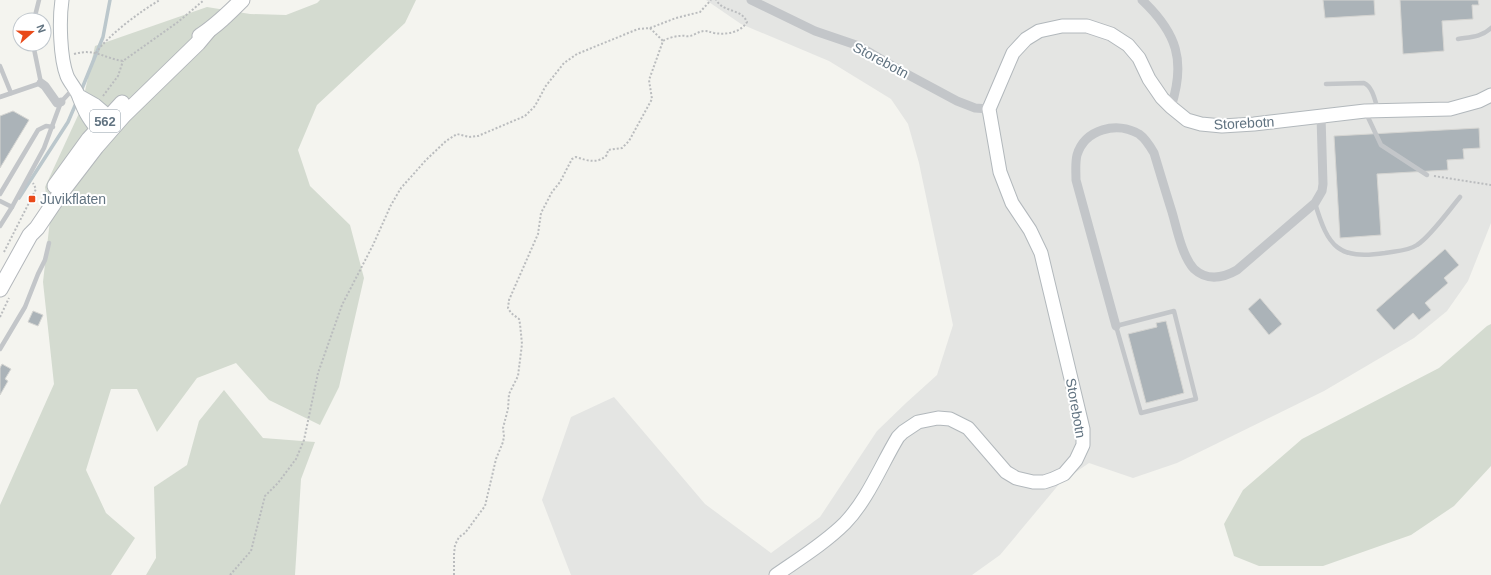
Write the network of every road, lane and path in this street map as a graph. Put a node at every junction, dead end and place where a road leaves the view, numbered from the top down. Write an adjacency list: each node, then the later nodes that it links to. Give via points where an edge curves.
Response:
1 (39, 0): 10 (lane)
2 (62, 0): 17 (street)
3 (160, 0): 16 (path, via 119,30 100,46)
4 (204, 0): 18 (path)
5 (242, 0): 32 (main road, 562, via 149,90)
6 (711, 0): 11 (path, via 700,12)
7 (716, 0): 14 (path, via 720,5 745,17 747,22 739,31 718,34 701,31 691,36)
8 (751, 0): 29 (street, Storebotn, via 815,31 858,46 957,101 975,108)
9 (1142, 0): 28 (street, via 1166,27 1176,50 1178,82)
10 (36, 12)
11 (650, 28): 14 (path); 49 (path, via 638,29 576,54 564,63 545,87 535,106 525,116 478,136 456,134 426,160 401,188 342,305 318,373 304,440 296,459 265,496 251,550)
12 (1491, 28): 13 (lane, via 1479,36)
13 (1458, 39)
14 (663, 41): 50 (path, via 649,80 652,99 629,140 622,148 608,150 608,154 597,162 576,157 572,160 541,213 538,234 509,300 508,308 520,324 522,344 518,376 509,394 503,442 496,459 485,506 465,533 459,536 455,545)
15 (35, 52): 20 (lane)
16 (96, 53): 17 (path, via 83,51); 18 (path)
17 (63, 58): 23 (street, via 67,75)
18 (123, 61): 26 (path, via 118,76)
19 (0, 66): 22 (lane)
20 (42, 83): 22 (lane); 27 (street, via 56,103)
21 (1326, 84): 30 (lane, via 1367,84 1371,90)
22 (11, 93): 25 (lane)
23 (76, 93): 27 (lane); 32 (street, via 95,105)
24 (1491, 95): 30 (street, Storebotn, via 1479,102 1450,108)
25 (0, 97)
26 (99, 100)
27 (61, 102): 33 (lane)
28 (1171, 107): 29 (street, Storebotn, via 1149,79 1139,58 1128,44 1087,26 1062,26 1039,31 1026,39 1013,53); 31 (street, Storebotn, via 1187,120 1222,126)
29 (989, 109): 51 (street, Storebotn, via 1000,172 1012,203 1030,230 1041,253 1083,429 1083,445 1076,460 1064,474 1044,482 1025,481 1006,472 968,428 959,423 938,418 918,422 898,437 865,496 846,522)
30 (1372, 111): 31 (street, Storebotn); 35 (lane, via 1381,145)
31 (1322, 116): 40 (street, via 1323,184)
32 (105, 125): 45 (main road, 562, via 96,147 38,228 30,235)
33 (53, 127): 34 (lane); 37 (lane, via 46,126 38,130)
34 (29, 175): 41 (lane); 44 (path, via 36,188)
35 (1427, 176): 36 (path)
36 (1491, 185)
37 (0, 194)
38 (1460, 197): 40 (lane, via 1418,244 1408,250 1366,256 1349,254 1335,246 1321,221)
39 (0, 201): 41 (lane)
40 (1315, 203): 47 (street, via 1237,270 1222,277 1207,276 1195,270 1186,257 1149,144 1138,134 1123,128 1098,132 1079,150 1076,180)
41 (12, 207): 42 (lane)
42 (0, 226)
43 (49, 242): 48 (lane, via 45,260 25,306)
44 (3, 254)
45 (6, 292): 46 (path)
46 (0, 317)
47 (1116, 326): 47 (lane, via 1141,413 1196,399 1174,311)
48 (0, 349)
49 (230, 575)
50 (454, 575)
51 (776, 575)

